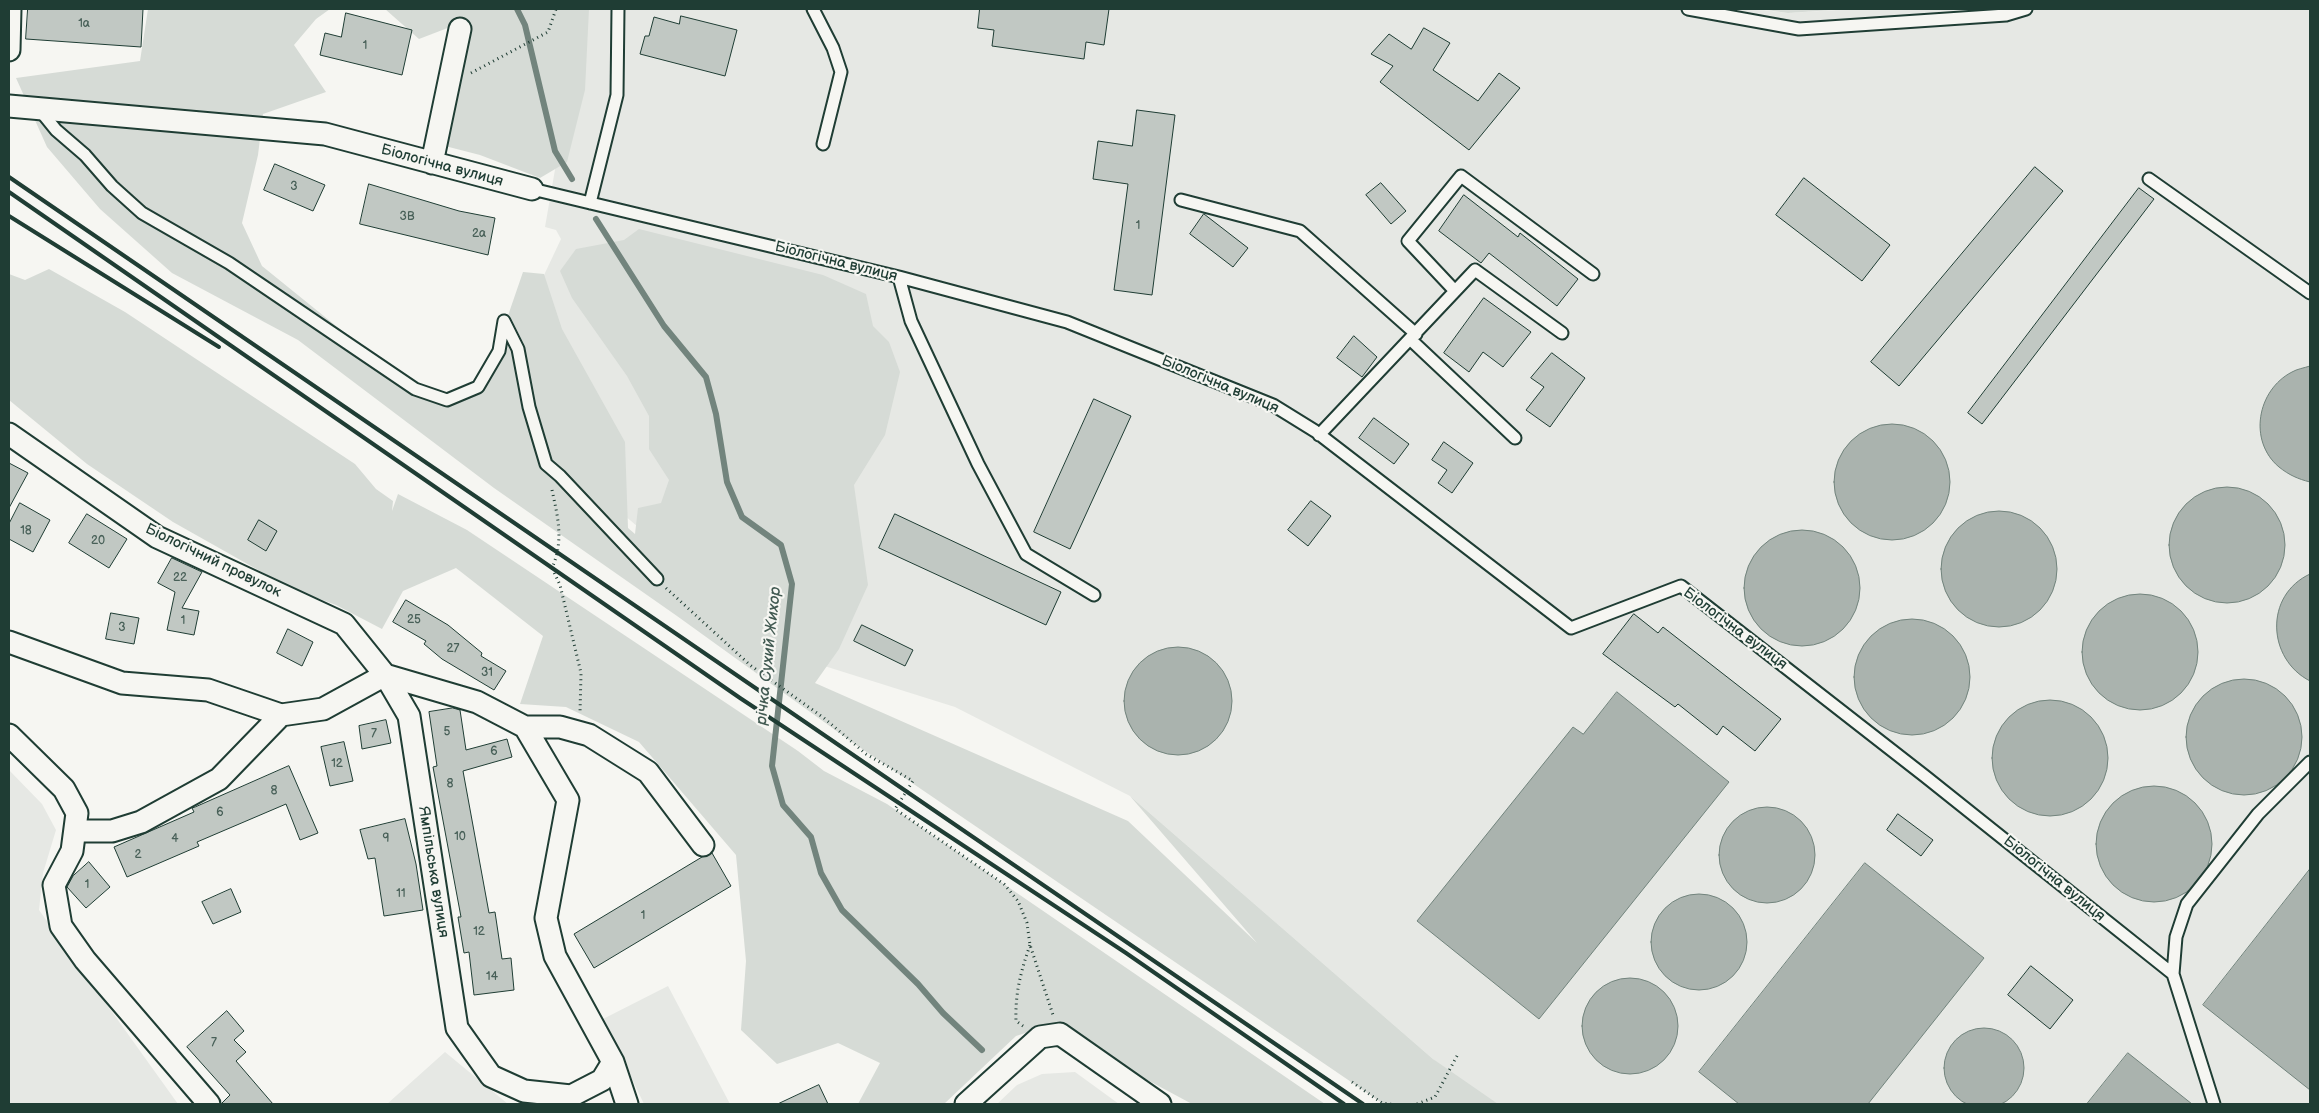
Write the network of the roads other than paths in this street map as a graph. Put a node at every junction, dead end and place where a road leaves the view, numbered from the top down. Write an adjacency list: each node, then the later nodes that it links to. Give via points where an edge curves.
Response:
1 (10, 9): 7 (street)
2 (618, 9): 15 (lane, via 617,96)
3 (812, 9): 10 (lane, via 833,48 841,72)
4 (1688, 9): 5 (lane, via 1799,30 2006,14)
5 (2026, 9)
6 (460, 29): 11 (street)
7 (9, 50)
8 (9, 106): 9 (street, Біологічна вулиця)
9 (39, 109): 11 (street, Біологічна вулиця, via 325,134); 25 (lane, via 56,130 142,213 229,263 414,389 447,400 478,387 499,351 504,321 518,349 529,407 546,464)
10 (823, 144)
11 (432, 164): 13 (street, Біологічна вулиця)
12 (2149, 179): 19 (lane)
13 (532, 189): 15 (lane, Біологічна вулиця)
14 (1180, 200): 21 (lane, via 1300,231)
15 (590, 203): 17 (lane, Біологічна вулиця)
16 (1593, 274): 18 (lane, via 1461,176 1408,241)
17 (899, 277): 23 (lane, Біологічна вулиця, via 1067,322 1273,405); 26 (lane, via 915,330 978,464 1026,554)
18 (1455, 291): 20 (lane, via 1475,270); 21 (lane)
19 (2310, 293)
20 (1562, 333)
21 (1413, 337): 23 (lane); 24 (lane)
22 (9, 434): 28 (street, Біологічний провулок, via 157,537 344,624)
23 (1319, 435): 35 (lane, Біологічна вулиця, via 1571,628 1681,586)
24 (1515, 438)
25 (657, 578)
26 (1094, 595)
27 (9, 642): 29 (street, via 122,683 208,690)
28 (385, 674): 29 (street, via 323,709); 30 (street, via 477,702); 36 (street, Ямпільська вулиця, via 409,716 457,1028 491,1076 524,1091 571,1096 602,1080)
29 (281, 715): 33 (street, via 219,779 150,818 112,831)
30 (525, 728): 34 (street, via 560,727 589,735 648,772); 36 (street, via 568,800 546,918 555,956)
31 (9, 735): 33 (street, via 64,789 77,813)
32 (2310, 762): 35 (lane, via 2258,814 2187,904 2176,937)
33 (75, 831): 37 (street, via 72,851 54,885 61,926 85,960)
34 (703, 845)
35 (2173, 974): 41 (lane)
36 (613, 1062): 38 (street)
37 (210, 1104)
38 (627, 1104)
39 (966, 1104): 40 (street, via 1050,1036)
40 (1160, 1104)
41 (2214, 1104)

